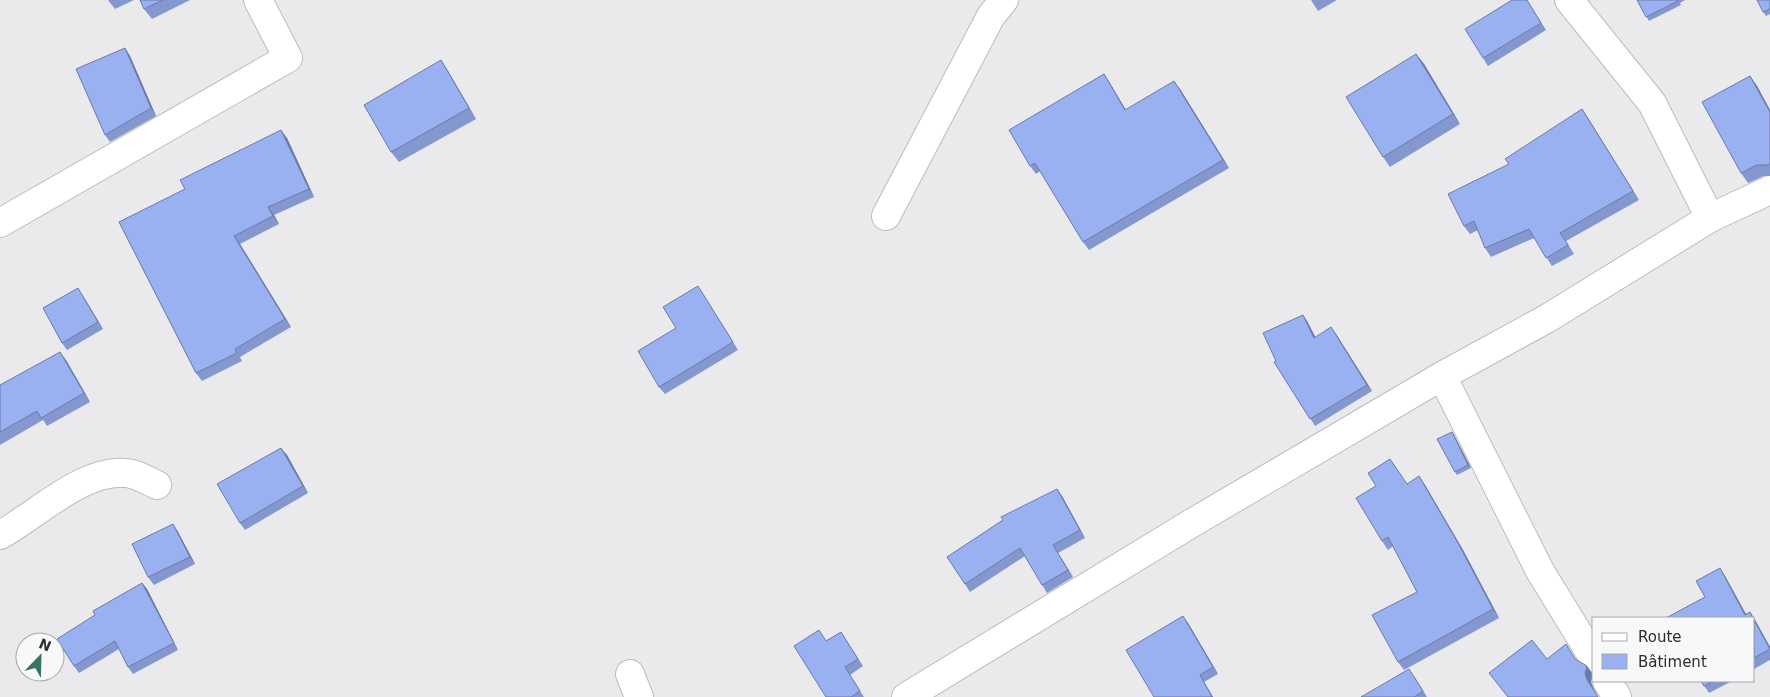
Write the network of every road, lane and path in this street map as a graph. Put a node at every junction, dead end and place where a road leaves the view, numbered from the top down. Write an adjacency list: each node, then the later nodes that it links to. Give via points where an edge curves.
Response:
1 (258, 0): 7 (street, via 288,58)
2 (1004, 0): 5 (street, via 991,16)
3 (1569, 0): 6 (street, via 1652,103)
4 (1770, 190): 6 (street)
5 (886, 216)
6 (1710, 218): 8 (street, via 1548,318)
7 (0, 223)
8 (1442, 376): 11 (street, via 1540,571); 13 (street, via 1192,523)
9 (157, 485): 10 (street, via 127,472 101,475 73,488)
10 (0, 535)
11 (1592, 656)
12 (1608, 682): 15 (street)
13 (933, 690): 14 (street)
14 (906, 697)
15 (1617, 697)

